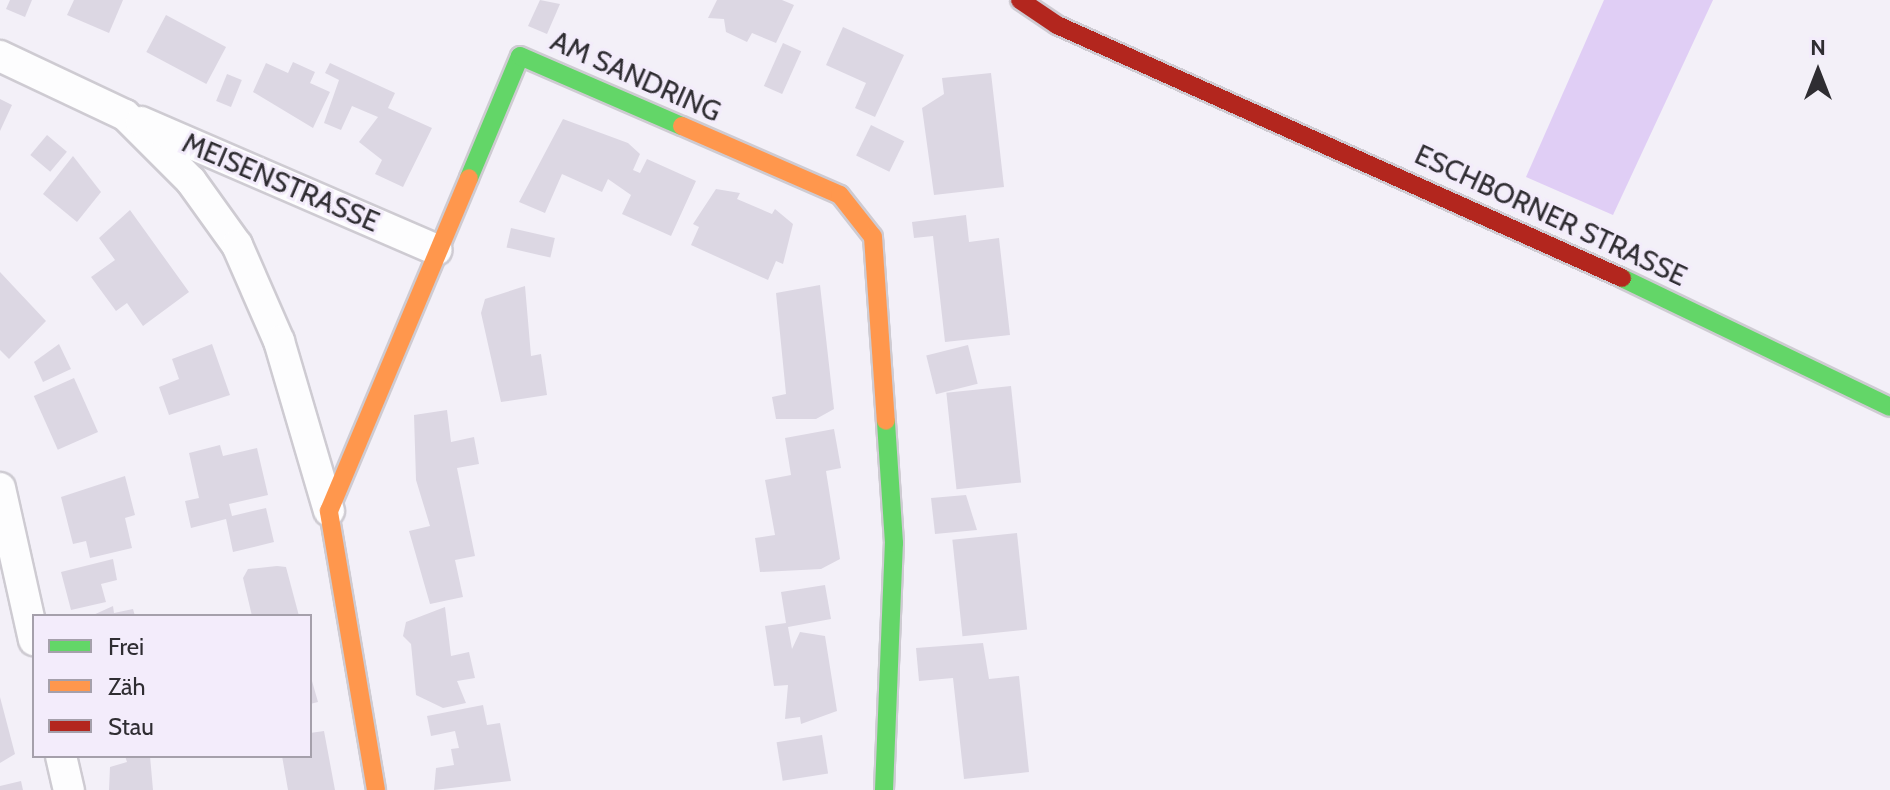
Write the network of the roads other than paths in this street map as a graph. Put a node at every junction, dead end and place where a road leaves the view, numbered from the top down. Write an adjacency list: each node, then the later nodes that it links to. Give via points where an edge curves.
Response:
1 (1020, 0): 4 (street, ESCHBORNER STRASSE, via 1057,25)
2 (1118, 27): 4 (street, ESCHBORNER STRASSE)
3 (0, 56): 5 (street, MEISENSTRASSE)
4 (1187, 78): 7 (street, ESCHBORNER STRASSE)
5 (125, 115): 6 (street, MEISENSTRASSE); 9 (street, MEISENSTRASSE, via 191,181 237,245 279,341)
6 (437, 250): 9 (street, AM SANDRING); 14 (street, AM SANDRING, via 520,56 840,195 860,212 877,260 891,448 892,663)
7 (1890, 407)
8 (0, 488): 10 (street)
9 (329, 511): 13 (street)
10 (32, 631)
11 (61, 758): 12 (street)
12 (69, 790)
13 (376, 790)
14 (884, 790)

